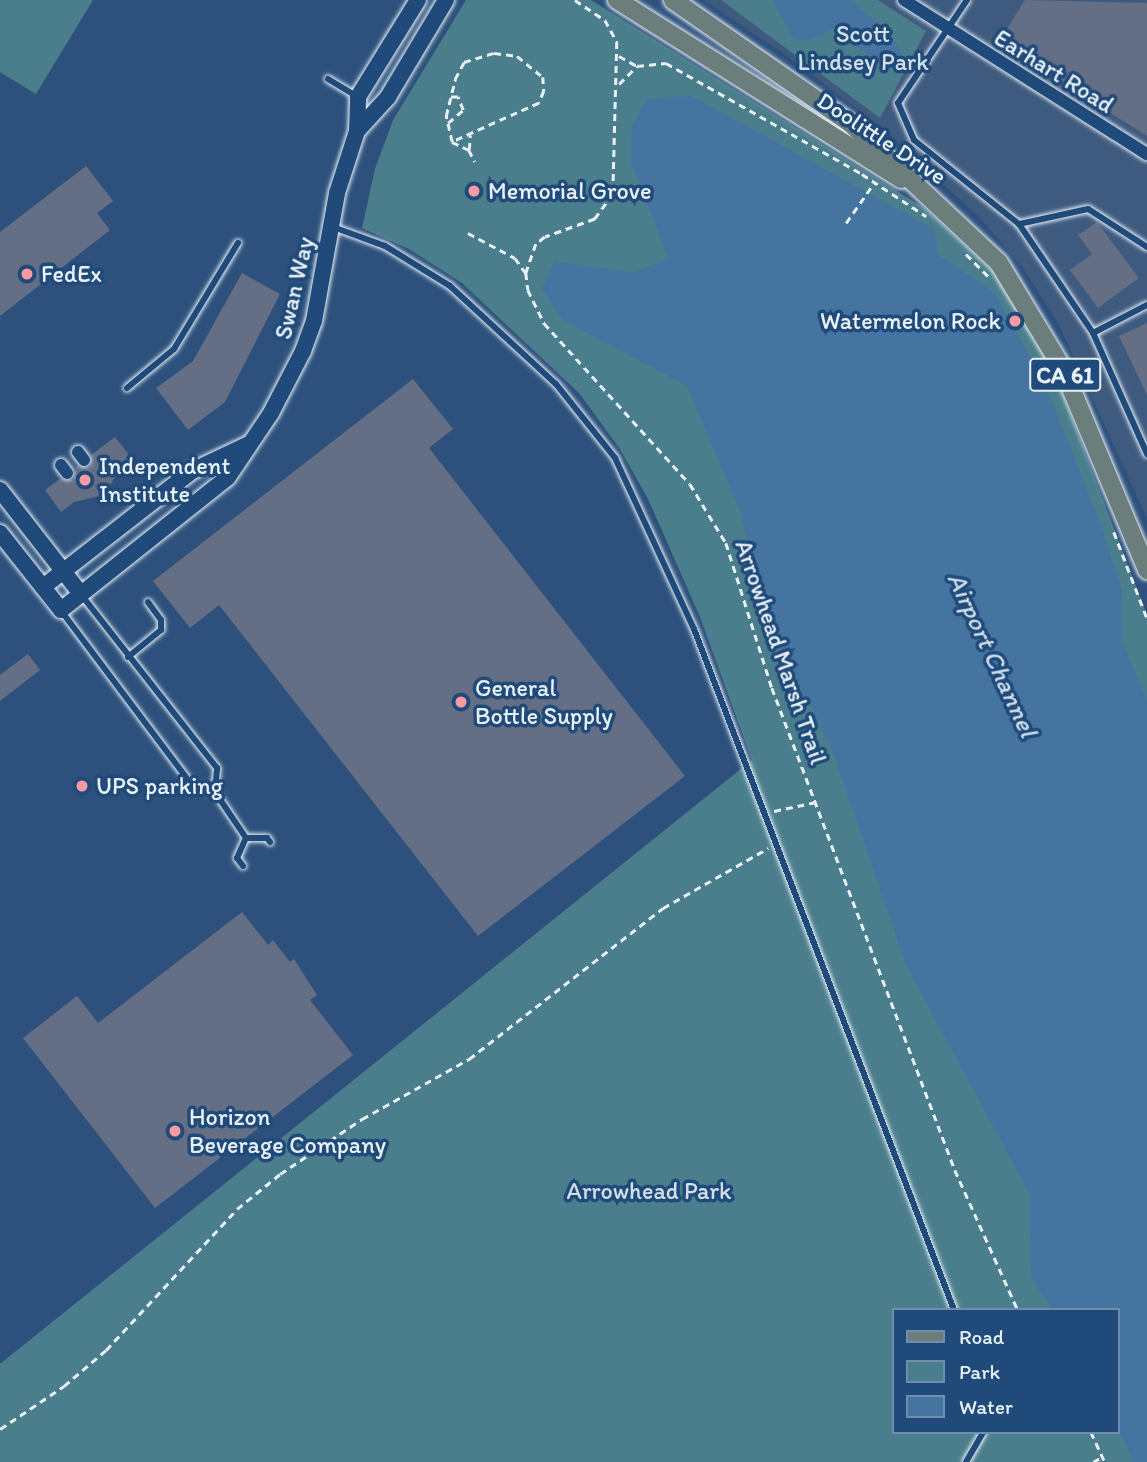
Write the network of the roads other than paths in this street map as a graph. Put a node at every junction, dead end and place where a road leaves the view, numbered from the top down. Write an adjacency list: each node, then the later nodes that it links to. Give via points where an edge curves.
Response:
1 (446, 0): 10 (main road, Swan Way, via 388,97)
2 (617, 0): 12 (main road, Doolittle Drive / CA 61)
3 (673, 0): 12 (main road, Doolittle Drive / CA 61, via 850,124)
4 (904, 0): 7 (street, Earhart Road)
5 (967, 0): 7 (lane)
6 (416, 1): 9 (main road)
7 (947, 28): 11 (street, Earhart Road); 13 (lane, via 898,103 914,140)
8 (328, 79): 9 (lane)
9 (358, 97): 10 (main road, Swan Way)
10 (357, 131): 14 (main road, Swan Way, via 337,193)
11 (1147, 154)
12 (938, 214): 24 (main road, Doolittle Drive / CA 61, via 999,263 1042,328)
13 (1019, 224): 16 (lane, via 1088,209); 18 (lane)
14 (332, 226): 20 (main road, Swan Way, via 314,321 303,351 290,382); 35 (lane, via 385,246 450,286 519,345 588,420 615,458 667,565)
15 (238, 243): 19 (lane, via 174,349)
16 (1147, 247)
17 (1147, 305): 18 (lane)
18 (1093, 333): 21 (lane)
19 (127, 388)
20 (249, 444): 25 (main road, via 192,471); 27 (main road, Swan Way, via 209,495)
21 (1147, 454)
22 (0, 490): 25 (main road)
23 (0, 533): 26 (main road)
24 (1147, 570)
25 (63, 571): 26 (main road); 27 (main road)
26 (43, 587): 29 (main road)
27 (81, 594): 29 (main road, Swan Way); 30 (lane)
28 (148, 602): 30 (lane, via 161,620 161,630)
29 (61, 610): 31 (lane, via 192,785)
30 (128, 657): 31 (lane, via 217,768)
31 (215, 792): 32 (lane)
32 (246, 838): 33 (lane); 34 (lane, via 237,858)
33 (271, 842)
34 (243, 866)
35 (953, 1308)
36 (982, 1434): 37 (lane)
37 (966, 1462)

